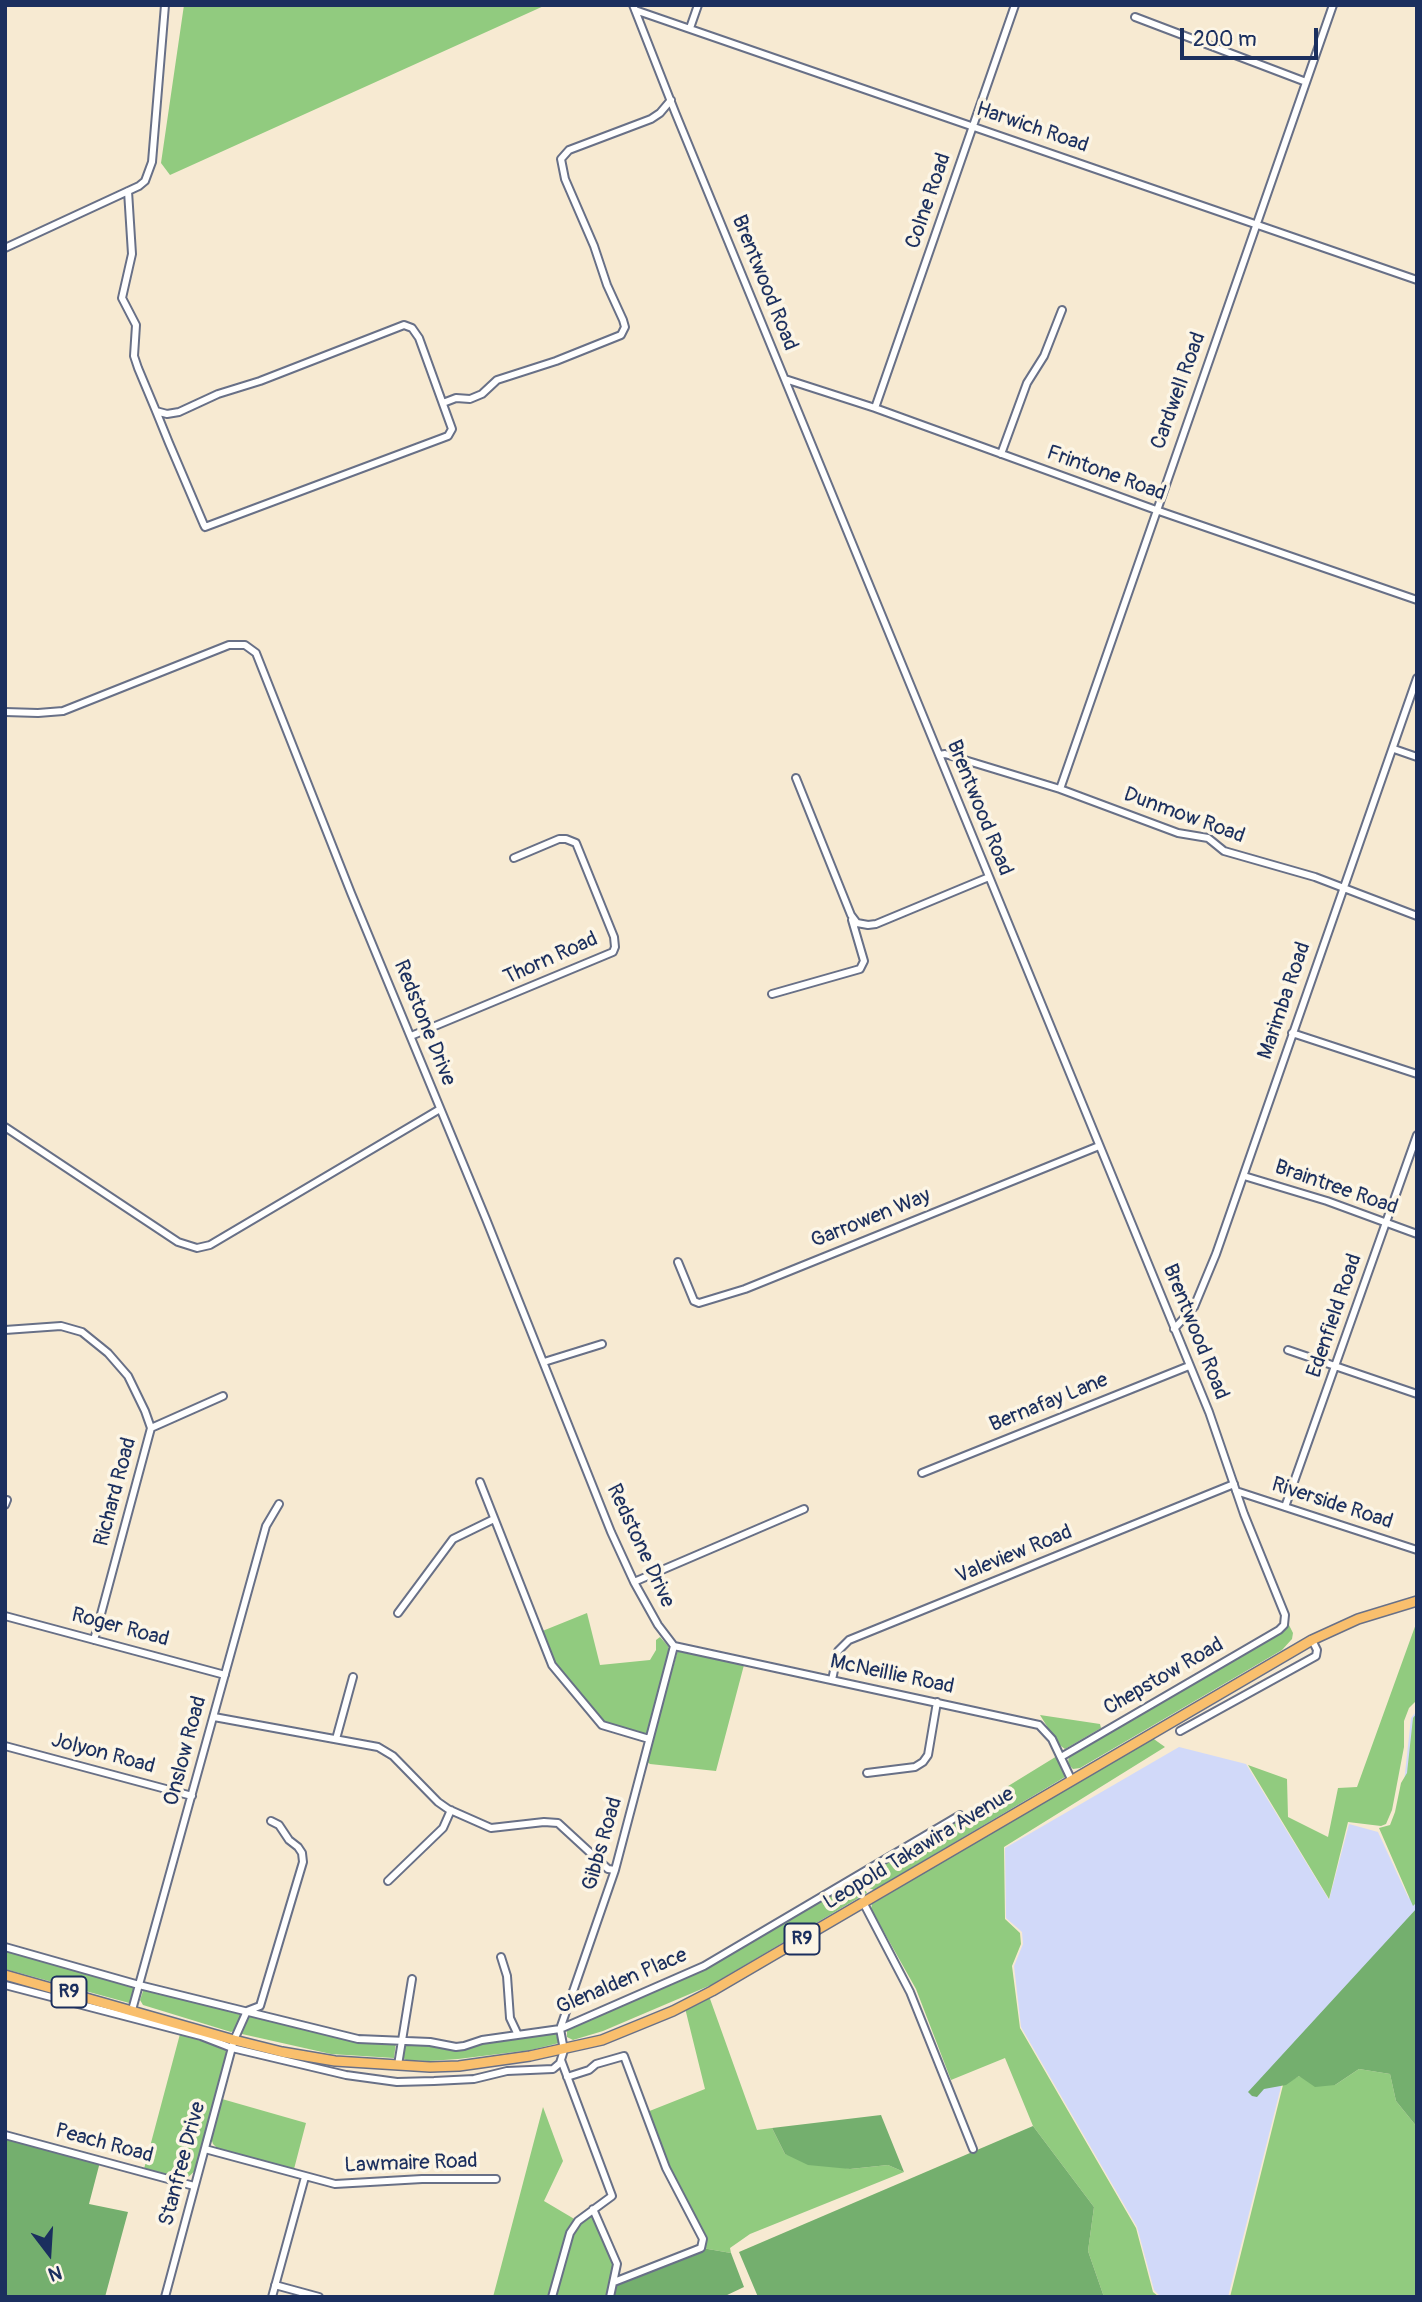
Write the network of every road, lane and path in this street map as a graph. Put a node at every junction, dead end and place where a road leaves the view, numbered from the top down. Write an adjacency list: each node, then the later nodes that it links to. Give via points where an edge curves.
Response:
1 (165, 5): 13 (street, via 152,162 145,181)
2 (698, 5): 7 (street)
3 (1015, 5): 12 (street, Colne Road)
4 (1333, 5): 8 (street, Cardwell Road)
5 (634, 8): 7 (street, Harwich Road); 9 (street, Brentwood Road)
6 (1135, 17): 8 (street)
7 (690, 28): 12 (street, Harwich Road)
8 (1306, 82): 14 (street, Cardwell Road)
9 (671, 100): 10 (street, Brentwood Road); 11 (street)
10 (675, 112): 11 (street); 18 (street, Brentwood Road)
11 (660, 113): 19 (street, via 569,150 561,162 624,323 621,335 497,380 470,399)
12 (974, 127): 14 (street, Harwich Road); 20 (street, Colne Road)
13 (128, 191): 15 (street); 21 (street, via 132,254 122,298 136,325 134,356)
14 (1255, 225): 16 (street, Harwich Road); 23 (street, Cardwell Road)
15 (5, 248)
16 (1417, 280)
17 (1062, 310): 22 (street, via 1044,356 1027,383)
18 (785, 379): 20 (street, Frintone Road); 28 (street, Brentwood Road)
19 (443, 403): 21 (street, via 419,338 404,325 179,412); 21 (street, via 452,429 448,436 207,528)
20 (876, 408): 22 (street, Frintone Road)
21 (156, 411)
22 (1001, 454): 23 (street, Frintone Road)
23 (1156, 510): 24 (street, Frintone Road); 31 (street, Cardwell Road)
24 (1417, 600)
25 (1417, 678): 27 (street, Marimba Road)
26 (5, 712): 39 (street, Redstone Drive, via 63,711 229,645 250,648 260,660)
27 (1394, 749): 29 (street); 34 (street, Marimba Road)
28 (939, 755): 31 (street, Dunmow Road); 33 (street, Brentwood Road)
29 (1417, 757)
30 (796, 778): 35 (street)
31 (1060, 789): 34 (street, Dunmow Road, via 1178,833 1208,838 1224,851)
32 (514, 858): 39 (street, Thorn Road, via 559,839 573,840 614,937 613,952)
33 (989, 877): 35 (street, via 872,925 857,922); 44 (street, Brentwood Road)
34 (1344, 889): 36 (street, Dunmow Road); 38 (street, Marimba Road)
35 (851, 915): 37 (street, via 864,961 860,969)
36 (1417, 916)
37 (772, 994)
38 (1292, 1033): 40 (street); 45 (street, Marimba Road)
39 (411, 1037): 41 (street, Redstone Drive)
40 (1417, 1074)
41 (440, 1109): 42 (street, via 210,1245 197,1248 178,1242); 53 (street, Redstone Drive)
42 (5, 1127)
43 (1417, 1135): 46 (street, Edenfield Road)
44 (1099, 1146): 48 (street, Garrowen Way, via 699,1303 694,1301); 49 (street, Brentwood Road)
45 (1244, 1176): 46 (street, Braintree Road); 49 (street, Marimba Road, via 1200,1297)
46 (1386, 1223): 47 (street, Braintree Road); 55 (street, Edenfield Road)
47 (1417, 1234)
48 (678, 1262)
49 (1174, 1329): 54 (street, Brentwood Road)
50 (5, 1330): 58 (street, via 61,1326 88,1336 128,1376)
51 (602, 1345): 53 (street)
52 (1288, 1350): 55 (street)
53 (544, 1362): 67 (street, Redstone Drive)
54 (1189, 1366): 59 (street, Bernafay Lane); 61 (street, Brentwood Road)
55 (1336, 1367): 56 (street); 63 (street, Edenfield Road)
56 (1417, 1394)
57 (223, 1396): 58 (street, Richard Road)
58 (151, 1428): 72 (street, Richard Road)
59 (922, 1473)
60 (480, 1482): 65 (street)
61 (1235, 1488): 63 (street, Riverside Road); 71 (street, Brentwood Road, via 1285,1615); 77 (street, Valeview Road, via 849,1640 838,1651)
62 (279, 1504): 75 (street, Onslow Road, via 266,1526)
63 (1285, 1507): 66 (street, Riverside Road)
64 (804, 1510): 67 (street)
65 (494, 1519): 69 (street, via 453,1539); 82 (street, via 552,1665 602,1725)
66 (1417, 1550)
67 (634, 1582): 74 (street, Redstone Drive)
68 (1417, 1601): 73 (highway, Leopold Takawira Avenue / R9, via 1358,1619)
69 (398, 1613)
70 (5, 1616): 72 (street, Roger Road)
71 (1284, 1625): 84 (street, Chepstow Road)
72 (94, 1640): 75 (street, Roger Road)
73 (1312, 1640): 80 (street, via 1316,1656); 86 (highway, Leopold Takawira Avenue / R9)
74 (674, 1646): 77 (street, McNeillie Road); 82 (street, Gibbs Road)
75 (225, 1675): 79 (street, Onslow Road)
76 (353, 1677): 81 (street)
77 (832, 1680): 78 (street, McNeillie Road)
78 (937, 1702): 84 (street, McNeillie Road, via 1040,1725); 85 (street, via 923,1762)
79 (214, 1717): 81 (street); 87 (street, Onslow Road)
80 (1180, 1731)
81 (336, 1739): 88 (street, via 386,1751)
82 (649, 1739): 91 (street, Gibbs Road)
83 (5, 1746): 87 (street, Jolyon Road)
84 (1061, 1757): 86 (street, McNeillie Road)
85 (867, 1773)
86 (1071, 1779): 93 (highway, Leopold Takawira Avenue / R9)
87 (192, 1796): 99 (street, Onslow Road)
88 (451, 1810): 91 (street, via 491,1828 558,1823 608,1869); 92 (street, via 443,1828)
89 (960, 1815): 105 (street, Glenalden Place, via 704,1966)
90 (271, 1821): 103 (street, Stanfree Drive, via 298,1847 303,1862 260,2006)
91 (615, 1870): 105 (street, Gibbs Road)
92 (388, 1881)
93 (864, 1904): 109 (highway, Leopold Takawira Avenue / R9, via 673,2011); 115 (street, via 910,1992)
94 (5, 1948): 99 (street, Glenalden Place)
95 (501, 1957): 106 (street, via 508,1976 510,2018)
96 (5, 1975): 100 (highway, R9)
97 (412, 1979): 107 (street)
98 (5, 1985): 101 (street)
99 (139, 1985): 102 (street, Onslow Road); 103 (street, Glenalden Place)
100 (58, 1989): 101 (street); 102 (highway, R9)
101 (48, 1996): 104 (street)
102 (132, 2010): 104 (highway, Leopold Takawira Avenue / R9)
103 (247, 2011): 107 (street, Glenalden Place, via 358,2039); 108 (street, Stanfree Drive)
104 (146, 2018): 108 (highway, Leopold Takawira Avenue / R9)
105 (560, 2029): 106 (street, Glenalden Place); 109 (street, Gibbs Road)
106 (518, 2035): 107 (street, Glenalden Place, via 456,2047)
107 (401, 2041): 111 (street)
108 (233, 2044): 110 (street, via 346,2075 397,2082 546,2071); 111 (highway, Leopold Takawira Avenue / R9, via 335,2061); 114 (street, Stanfree Drive)
109 (564, 2050): 110 (street); 111 (highway, Leopold Takawira Avenue / R9, via 478,2064)
110 (561, 2060): 112 (street)
111 (398, 2065)
112 (567, 2077): 119 (street, via 612,2196); 120 (street, via 624,2056 666,2168 702,2239 701,2248)
113 (5, 2135): 118 (street, Peach Road)
114 (205, 2149): 116 (street, Lawmaire Road); 118 (street, Stanfree Drive)
115 (973, 2149)
116 (305, 2177): 117 (street, Lawmaire Road, via 343,2184); 121 (street)
117 (496, 2179)
118 (194, 2186): 122 (street, Stanfree Drive)
119 (593, 2210): 120 (street, via 617,2264); 125 (street, via 570,2233)
120 (614, 2282): 126 (street)
121 (275, 2285): 123 (street); 124 (street)
122 (165, 2297)
123 (272, 2297)
124 (319, 2297)
125 (552, 2297)
126 (610, 2297)

